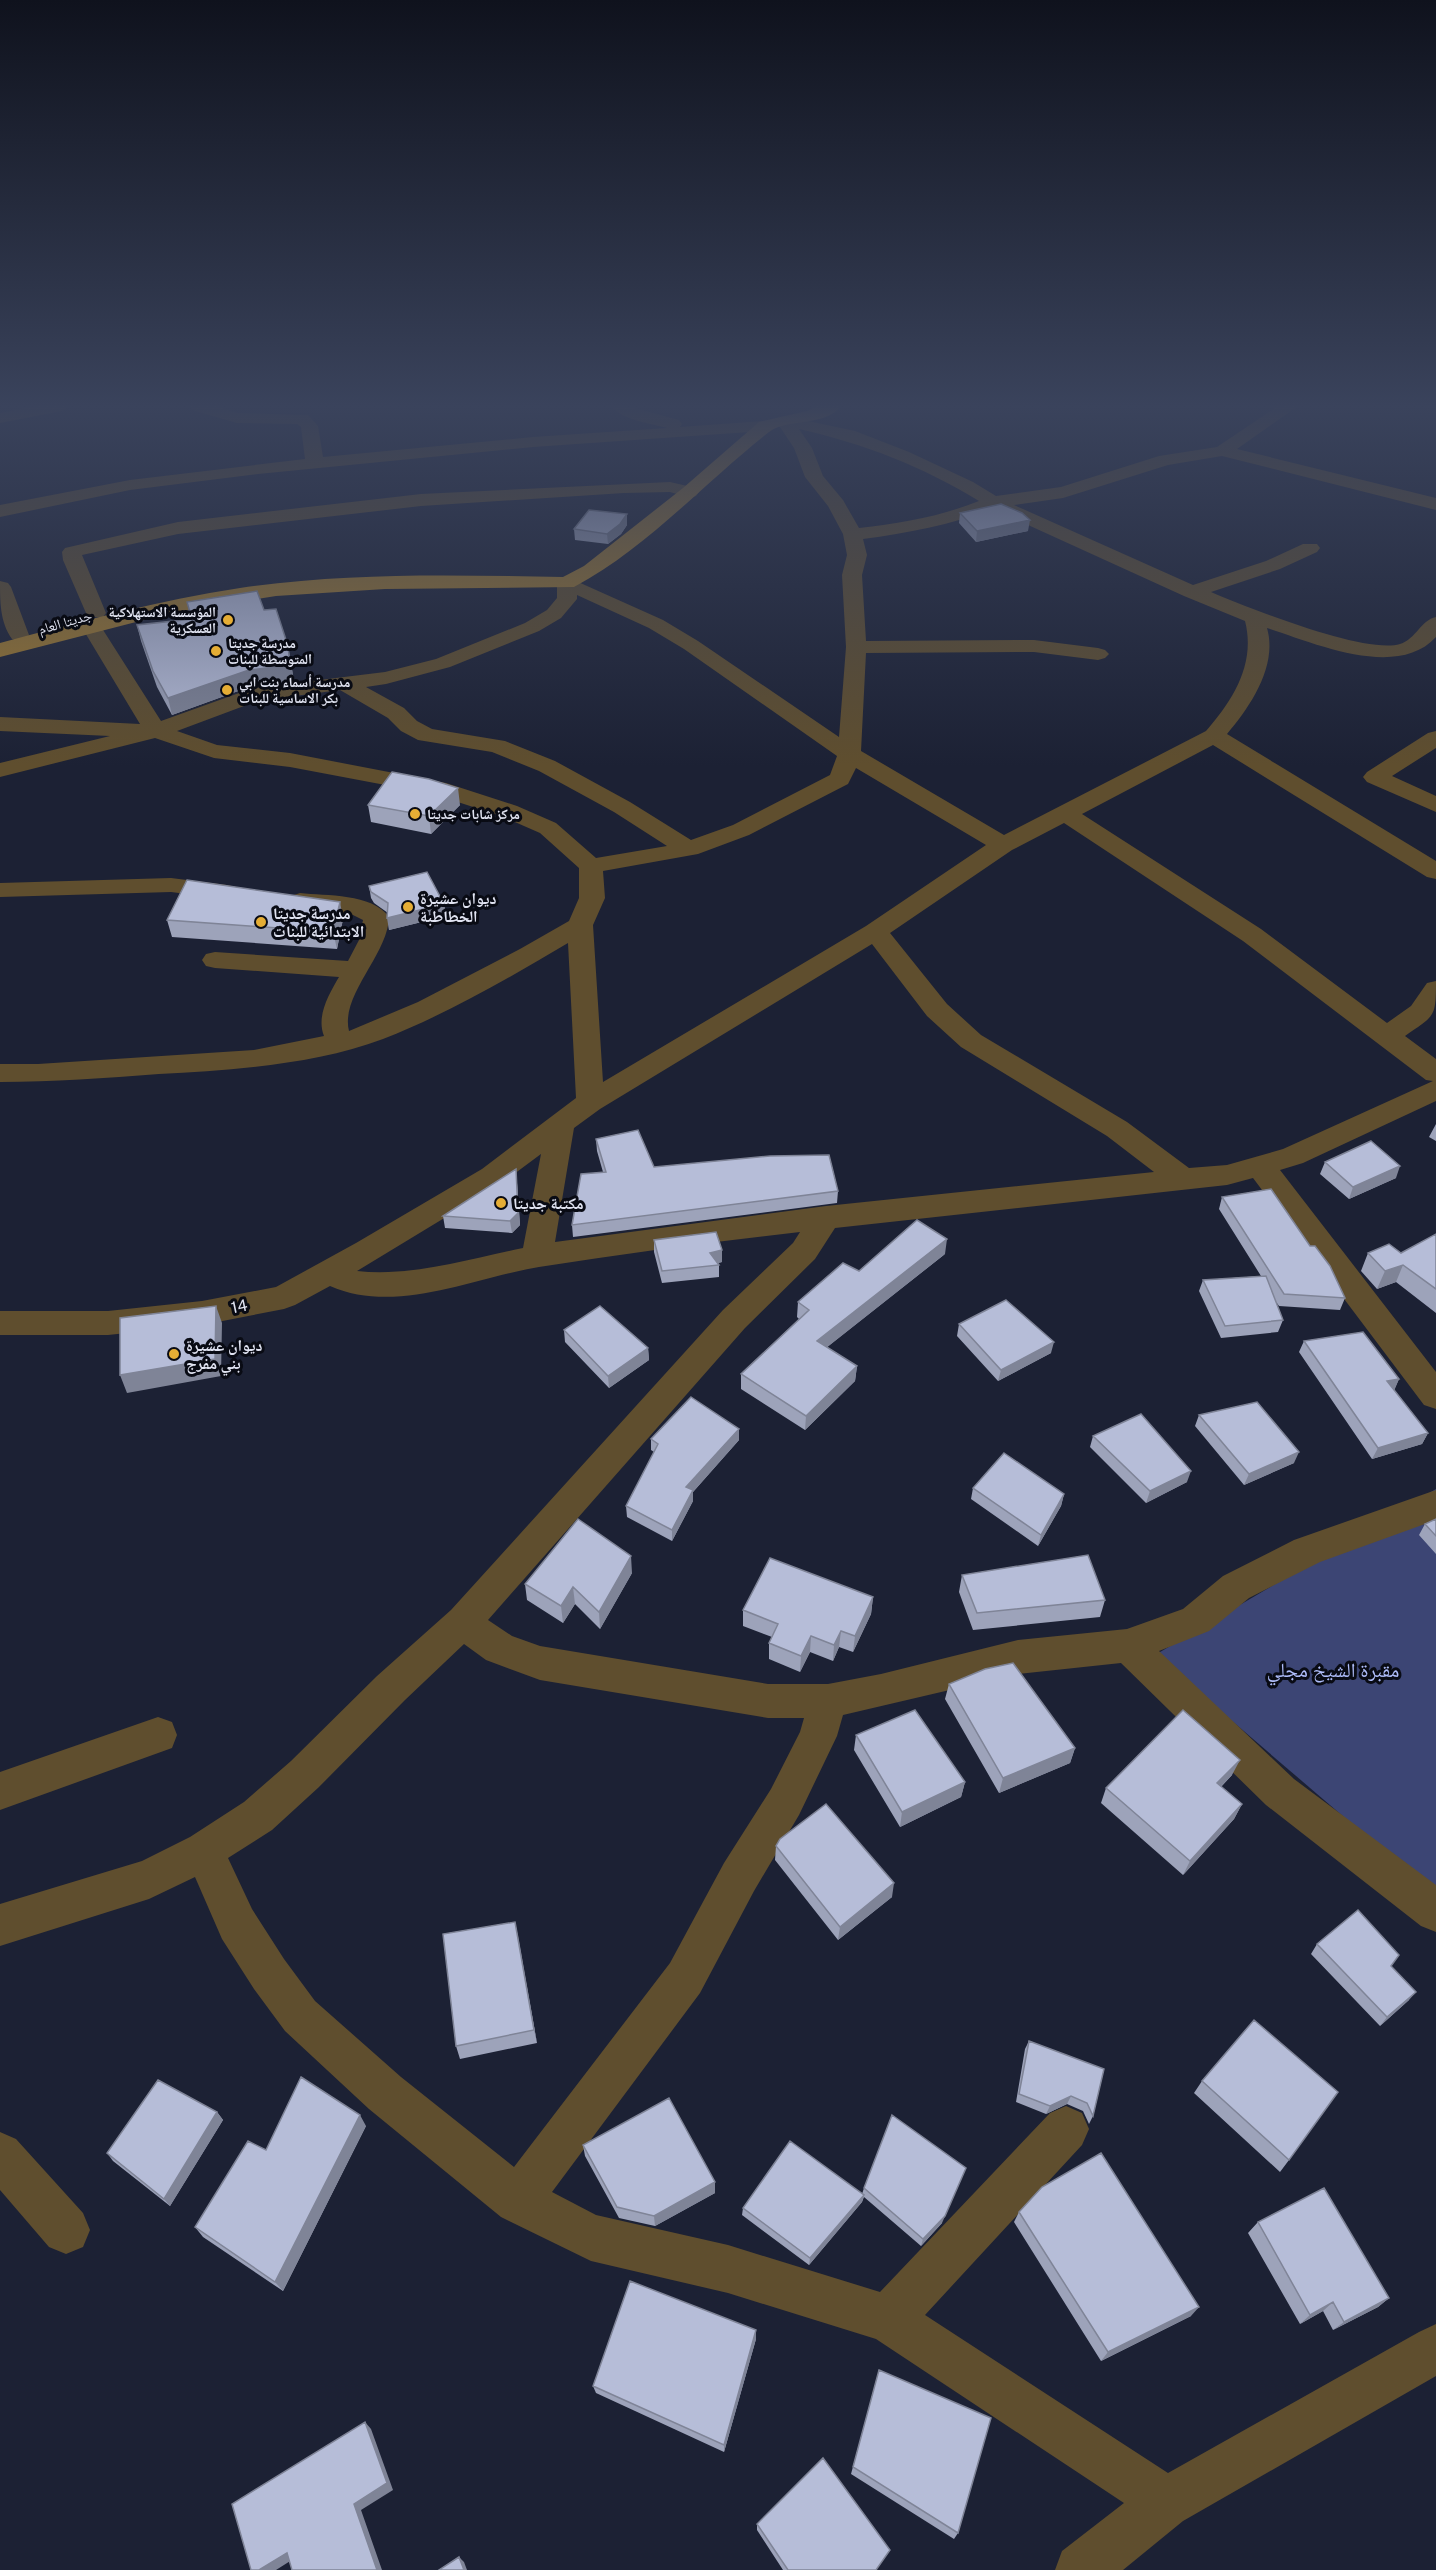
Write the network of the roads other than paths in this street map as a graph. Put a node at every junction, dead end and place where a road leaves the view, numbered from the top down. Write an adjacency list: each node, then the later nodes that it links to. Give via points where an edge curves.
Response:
1 (196, 526): 13 (street, via 72,552)
2 (647, 526): 8 (main road)
3 (848, 526): 6 (street)
4 (914, 526): 6 (street)
5 (1046, 526): 11 (street)
6 (852, 534): 16 (street, via 857,555 852,575)
7 (1310, 548): 11 (street, via 1273,565)
8 (598, 565): 9 (main road); 13 (main road, جديتا العام, via 315,577 178,594)
9 (567, 583): 13 (main road, جديتا العام, via 333,585 223,597); 19 (street, via 567,599 554,614 532,627 419,671); 24 (street, via 656,624 691,645)
10 (1, 587): 15 (street)
11 (1191, 592): 12 (street)
12 (1254, 618): 14 (street, via 1386,652 1411,647); 22 (street, via 1260,633 1252,674 1235,712)
13 (94, 619): 15 (main road, جديتا العام); 17 (main road, جديتا العام); 21 (street)
14 (1433, 631)
15 (9, 637)
16 (856, 647): 18 (street, via 1034,646); 24 (street)
17 (0, 650)
18 (1098, 654)
19 (341, 682): 21 (street, via 253,695); 29 (street, via 426,735 497,746 547,766)
20 (0, 724): 21 (street)
21 (156, 731): 25 (street); 30 (street, via 214,751 341,768 478,800 548,828)
22 (1215, 736): 27 (street, 14); 31 (street)
23 (1436, 738): 26 (street, via 1376,777)
24 (849, 754): 28 (street); 29 (street, via 840,779 741,830)
25 (0, 770)
26 (1436, 805)
27 (1065, 813): 28 (street, 14); 38 (street, via 1252,935)
28 (1003, 845): 34 (street, 14)
29 (689, 849): 30 (street)
30 (591, 866): 33 (street, via 592,898)
31 (1436, 872)
32 (0, 890): 36 (street, via 171,885 359,908 376,917 376,928)
33 (580, 925): 39 (street, via 428,1008 372,1034); 43 (street)
34 (875, 931): 43 (street, 14); 46 (street, via 937,1010 971,1041 1117,1129)
35 (215, 960): 36 (street)
36 (355, 970): 39 (street, via 335,1019)
37 (1436, 989): 38 (street, via 1421,1012)
38 (1387, 1036): 40 (street)
39 (340, 1042): 41 (street, via 254,1059)
40 (1436, 1072)
41 (0, 1073)
42 (1436, 1090): 45 (street)
43 (590, 1101): 44 (street, 14)
44 (561, 1123): 48 (street); 49 (street, 14, via 492,1176)
45 (1261, 1167): 46 (street); 51 (street)
46 (1183, 1179): 47 (street)
47 (826, 1217): 48 (street); 53 (street, via 804,1251 734,1319)
48 (537, 1256): 49 (street, via 423,1281 377,1285 351,1282)
49 (328, 1272): 50 (street, 14, via 284,1297 202,1314 108,1323)
50 (0, 1323)
51 (1436, 1396)
52 (1436, 1505): 54 (street, via 1307,1551 1236,1587 1196,1620)
53 (464, 1621): 55 (street, via 499,1648 540,1663 768,1701); 58 (street, via 258,1816)
54 (1128, 1646): 55 (street, via 1018,1657); 59 (street, via 1281,1793)
55 (828, 1701): 63 (street, via 818,1736 785,1802 684,1978)
56 (158, 1735): 57 (street)
57 (0, 1791)
58 (204, 1851): 60 (street, via 149,1879); 63 (street, via 237,1924 300,2016 385,2093)
59 (1436, 1911)
60 (0, 1925)
61 (1066, 2129): 65 (street)
62 (0, 2155): 64 (street)
63 (518, 2200): 65 (street, via 591,2237 728,2269)
64 (66, 2230)
65 (888, 2319): 67 (street, via 1129,2475)
66 (1436, 2349): 67 (street)
67 (1165, 2504): 68 (street)
68 (1081, 2570)

